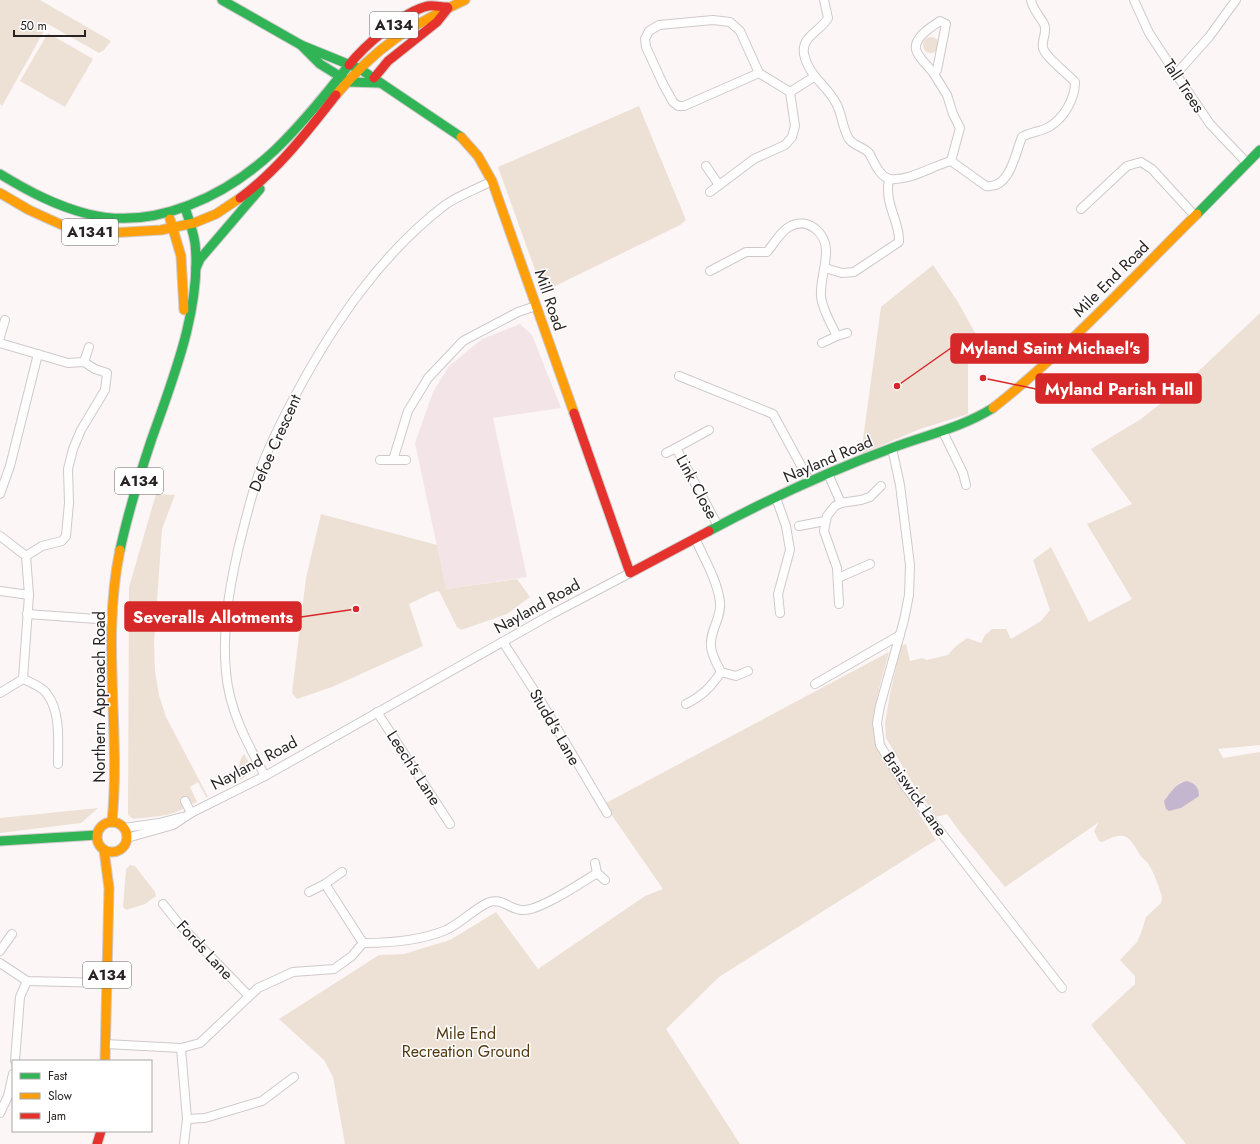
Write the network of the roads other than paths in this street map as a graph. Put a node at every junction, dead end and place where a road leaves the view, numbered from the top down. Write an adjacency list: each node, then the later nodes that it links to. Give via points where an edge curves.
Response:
1 (222, 0): 8 (main road, Mill Road)
2 (465, 0): 7 (main road, Northern Approach Road / A134)
3 (824, 0): 15 (street, via 828,18 808,37 805,44 804,54)
4 (1031, 0): 20 (street, via 1033,9 1046,30 1044,48 1047,55 1075,82 1075,94 1069,106 1049,127 1022,137 1008,174 993,187 986,186)
5 (1134, 0): 13 (street, Tall Trees, via 1149,33)
6 (1236, 0): 13 (street, via 1209,37)
7 (449, 8): 9 (main road, A134, via 427,6 410,14 373,39); 10 (main road, Northern Approach Road / A134, via 417,22 398,35); 16 (main road, Northern Approach Road, via 437,22 388,61)
8 (301, 46): 9 (main road, Mill Road); 14 (main road, Mill Road, via 320,64)
9 (348, 63): 10 (main road, Mill Road); 14 (main road, A134)
10 (360, 69): 16 (main road, Mill Road); 17 (main road, Northern Approach Road / A134)
11 (759, 73): 11 (street, via 740,31 730,22 713,20 659,25 649,31 645,40 663,84 678,106 684,106); 18 (street)
12 (934, 74): 12 (street, via 946,24 940,21 921,34 916,49 918,56); 20 (street, via 947,95 960,128)
13 (1176, 74): 21 (street, Tall Trees, via 1210,124)
14 (340, 76): 17 (main road, Mill Road); 30 (main road, A134, via 262,162 221,191)
15 (814, 77): 18 (street); 25 (street, via 835,101 849,139 868,153 875,166)
16 (377, 80): 17 (main road); 26 (main road, Mill Road, via 458,134 478,156)
17 (348, 82): 23 (main road, Northern Approach Road / A134)
18 (790, 92): 27 (street, via 795,126 792,137 785,145 754,159)
19 (1260, 150): 21 (main road, Mile End Road)
20 (951, 161): 25 (street, via 907,176)
21 (1247, 163): 33 (main road, Mile End Road)
22 (706, 166): 27 (street)
23 (271, 172): 34 (main road, Northern Approach Road / A134, via 249,192 224,208); 36 (main road, Northern Approach Road / A134, via 256,194 200,259)
24 (0, 174): 32 (main road, A1341, via 35,195 85,214 128,220)
25 (889, 179): 37 (street, via 887,191 899,242 854,272 842,273)
26 (492, 181): 39 (main road, Mill Road); 92 (street, Defoe Crescent, via 446,204 385,261 349,308 316,358 280,425 259,474 248,508 229,589 224,652 229,694 235,714)
27 (720, 185): 28 (street)
28 (710, 192)
29 (0, 193): 35 (main road, A1341, via 32,213 78,231 129,234)
30 (186, 208): 32 (main road, A1341); 34 (main road, Northern Approach Road / A134)
31 (1081, 209): 33 (street, via 1127,166 1141,162 1152,169)
32 (168, 214): 35 (main road, Northern Approach Road / A134)
33 (1195, 216): 52 (main road, Mile End Road, via 1032,377 980,416)
34 (190, 223): 35 (main road, A1341); 36 (main road, Northern Approach Road / A134, via 195,243)
35 (172, 227): 44 (main road, Northern Approach Road / A134, via 182,262)
36 (196, 268): 44 (main road, Northern Approach Road / A134, via 191,310)
37 (825, 268): 38 (street, via 825,241 813,226 802,224 790,226 782,232 767,252 746,252); 43 (street, via 821,297)
38 (710, 271)
39 (536, 306): 58 (street, via 518,312 463,341 428,378 408,411); 74 (main road, Mill Road)
40 (5, 320): 42 (street)
41 (847, 333): 43 (street)
42 (0, 336)
43 (837, 336): 46 (street)
44 (183, 341): 81 (main road, Northern Approach Road / A134, via 126,524 116,573)
45 (0, 343): 48 (street)
46 (822, 343)
47 (89, 347): 49 (street)
48 (38, 354): 49 (street, via 68,363); 64 (street, via 10,466)
49 (84, 362): 72 (street, via 108,373 105,390 81,430 73,449 68,469 69,503 66,536 62,542 42,546)
50 (679, 376): 61 (street, via 773,414)
51 (709, 430): 54 (street, Link Close)
52 (943, 432): 53 (main road, Mile End Road); 62 (street, via 964,473)
53 (907, 444): 55 (main road, Nayland Road)
54 (676, 448): 56 (street, Link Close); 68 (street, Link Close)
55 (892, 448): 60 (main road, Nayland Road); 82 (street, Braiswick Lane, via 900,485 910,565 909,595)
56 (666, 453)
57 (380, 460): 58 (street)
58 (393, 460): 59 (street)
59 (406, 460)
60 (829, 476): 61 (main road, Nayland Road); 66 (street)
61 (810, 482): 65 (main road, Nayland Road)
62 (966, 485)
63 (881, 486): 66 (street, via 861,500)
64 (0, 494)
65 (776, 498): 68 (main road, Nayland Road); 79 (street, via 786,526 790,550 778,594)
66 (841, 503): 67 (street, via 835,506)
67 (825, 521): 69 (street); 75 (street, via 824,531 833,554)
68 (718, 526): 71 (main road, Nayland Road)
69 (798, 526)
70 (0, 536): 72 (street)
71 (695, 538): 74 (main road, Nayland Road); 85 (street, via 717,584 720,616 710,645)
72 (26, 556): 77 (street)
73 (870, 564): 75 (street)
74 (630, 573): 83 (street, Nayland Road)
75 (838, 578): 78 (street)
76 (0, 591): 77 (street)
77 (29, 595): 80 (street)
78 (839, 604)
79 (780, 613)
80 (27, 614): 81 (street); 86 (street)
81 (111, 620): 96 (main road, Northern Approach Road / A134, via 115,760)
82 (900, 635): 87 (street); 118 (street, Braiswick Lane, via 878,717 880,744 905,786)
83 (503, 642): 90 (street, Nayland Road); 94 (street, Studd's Lane)
84 (748, 671): 85 (street, via 736,676)
85 (721, 672): 89 (street, via 710,688)
86 (23, 679): 88 (street); 91 (street, via 47,693 54,707)
87 (815, 684)
88 (0, 693)
89 (686, 704)
90 (377, 712): 92 (street, Nayland Road); 97 (street, Leech's Lane)
91 (58, 764)
92 (264, 776): 95 (street, Nayland Road)
93 (185, 801): 95 (street)
94 (607, 813)
95 (189, 814): 98 (street, Nayland Road, via 159,823); 100 (street, Nayland Road, via 173,825)
96 (112, 822): 98 (main road); 99 (main road, via 102,826)
97 (450, 824)
98 (124, 828): 100 (main road)
99 (97, 835): 101 (main road); 102 (main road)
100 (127, 838): 103 (main road)
101 (0, 841)
102 (104, 850): 103 (main road); 109 (main road, A134)
103 (120, 850): 109 (main road, A134)
104 (595, 863): 106 (street)
105 (342, 872): 108 (street)
106 (597, 873): 107 (street); 113 (street, via 564,893 523,911 498,900 487,903 446,930 405,942)
107 (605, 880)
108 (325, 884): 110 (street); 113 (street)
109 (109, 888): 117 (main road, A134)
110 (309, 892)
111 (163, 904): 119 (street, Fords Lane, via 184,930)
112 (12, 934): 114 (street)
113 (363, 943): 119 (street, via 352,956 334,969 293,972)
114 (0, 951)
115 (0, 963): 116 (street)
116 (26, 981): 117 (street); 122 (street, via 20,997)
117 (107, 983): 120 (main road, A134)
118 (1062, 988)
119 (248, 995): 121 (street, via 207,1038 200,1043)
120 (105, 1044): 121 (street); 123 (main road, A134)
121 (181, 1048): 127 (street)
122 (15, 1060)
123 (105, 1060)
124 (294, 1077): 127 (street, via 262,1101 205,1118)
125 (12, 1078): 126 (street)
126 (0, 1113)
127 (187, 1119): 130 (street)
128 (101, 1132): 129 (main road)
129 (97, 1144)
130 (184, 1144)

